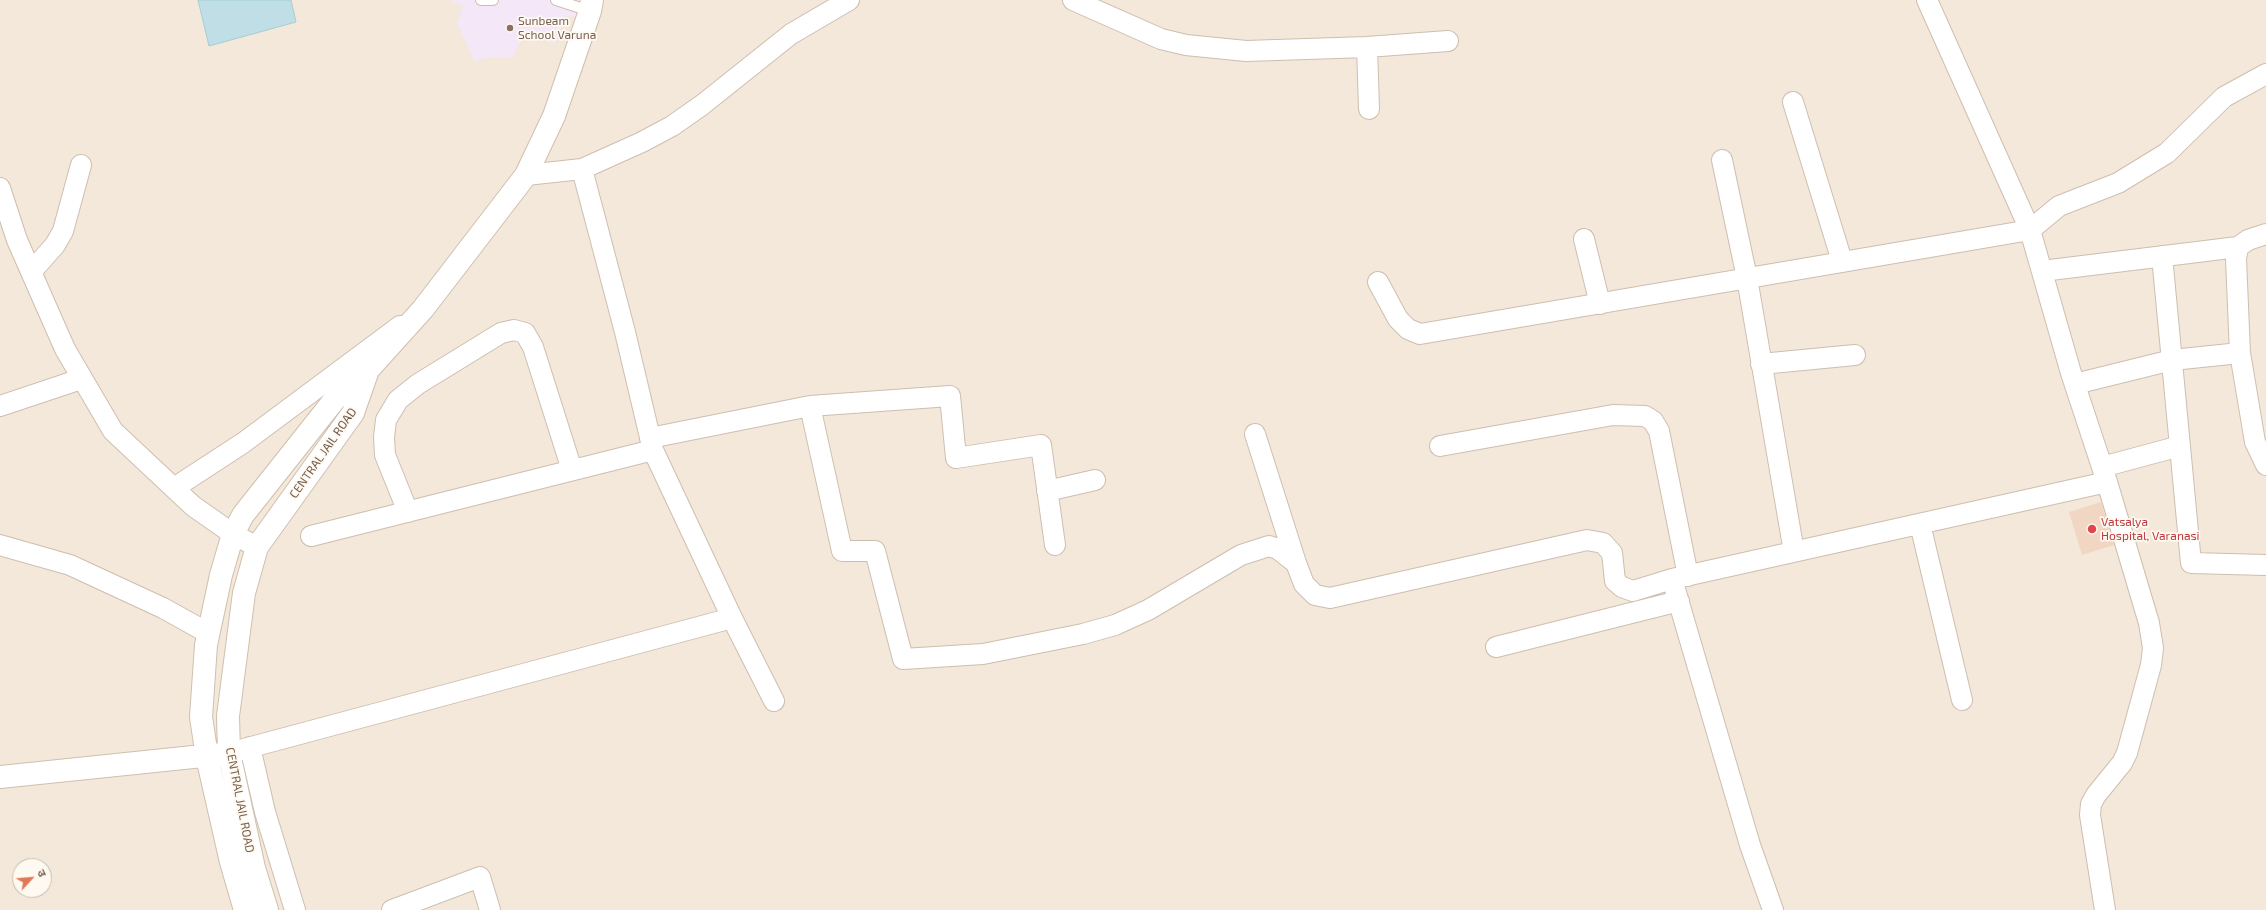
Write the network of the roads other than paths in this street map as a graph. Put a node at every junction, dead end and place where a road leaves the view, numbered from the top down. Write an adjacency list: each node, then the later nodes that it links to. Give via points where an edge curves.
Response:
1 (481, 0): 2 (lane)
2 (493, 0)
3 (556, 0): 7 (lane)
4 (849, 0): 15 (street, via 791,34 672,126)
5 (1073, 0): 9 (street, via 1161,39 1186,45 1246,51)
6 (1927, 0): 18 (street)
7 (591, 6): 16 (street, CENTRAL JAIL ROAD, via 554,116)
8 (1448, 41): 9 (street)
9 (1367, 47): 12 (street)
10 (2266, 74): 18 (street, via 2224,97 2167,153 2118,183 2059,206)
11 (1793, 102): 23 (street)
12 (1369, 109)
13 (1722, 160): 26 (street)
14 (81, 165): 25 (street, via 63,231 55,245)
15 (582, 169): 16 (street); 40 (street)
16 (526, 175): 29 (street, CENTRAL JAIL ROAD)
17 (2, 198): 25 (street)
18 (2030, 230): 23 (street); 24 (street)
19 (2266, 234): 21 (street, via 2248,240)
20 (1584, 239): 28 (street)
21 (2238, 247): 22 (street); 30 (street, via 2236,259)
22 (2162, 256): 24 (street); 32 (street)
23 (1842, 261): 26 (street)
24 (2042, 271): 36 (street)
25 (31, 272): 35 (street)
26 (1748, 278): 28 (street); 33 (street)
27 (1378, 282): 28 (street, via 1398,320 1408,330 1420,334)
28 (1600, 304)
29 (423, 309): 34 (street, CENTRAL JAIL ROAD); 47 (street, via 243,443)
30 (2240, 353): 32 (street); 43 (street, via 2255,442)
31 (1855, 355): 33 (street)
32 (2172, 360): 36 (street); 42 (street)
33 (1761, 364): 56 (street)
34 (368, 370): 51 (street, via 325,411 243,515); 55 (street, CENTRAL JAIL ROAD, via 352,413)
35 (81, 379): 37 (street); 47 (street, via 113,431)
36 (2075, 384): 45 (street)
37 (0, 406)
38 (810, 406): 40 (street); 48 (street, via 950,396 956,458 1041,444); 57 (street, via 842,551 875,551 903,659 983,654 1115,625 1148,610 1259,547 1269,546 1278,549)
39 (1255, 434): 57 (street)
40 (652, 444): 44 (street); 61 (street)
41 (1440, 446): 59 (street, via 1613,415 1645,416 1653,421 1659,432)
42 (2180, 446): 45 (street); 58 (street, via 2191,563)
43 (2266, 465)
44 (572, 470): 49 (street); 49 (street, via 533,347 524,333 514,330 501,333 418,384 398,400 386,420 385,455)
45 (2104, 475): 50 (street); 76 (street, via 2149,623 2153,648 2151,665 2127,753 2091,804 2090,815)
46 (1095, 480): 48 (street)
47 (174, 488): 51 (street, via 193,506)
48 (1047, 491): 54 (street)
49 (408, 512): 52 (street)
50 (1920, 524): 56 (street); 65 (street)
51 (233, 534): 55 (street); 62 (street)
52 (312, 536)
53 (0, 545): 62 (street, via 70,565 163,608)
54 (1055, 545)
55 (257, 547): 67 (street, CENTRAL JAIL ROAD, via 244,593 228,716)
56 (1794, 552): 59 (street)
57 (1296, 563): 59 (street, via 1304,584 1315,595 1330,598 1587,540 1603,543 1612,553 1615,580 1622,587 1633,591)
58 (2266, 565)
59 (1680, 578): 60 (street)
60 (1678, 601): 63 (street); 75 (street, via 1750,845)
61 (732, 618): 64 (street); 66 (street)
62 (208, 633): 68 (street, via 201,717)
63 (1496, 647)
64 (774, 700)
65 (1962, 700)
66 (250, 747): 67 (street); 72 (street, via 265,812)
67 (229, 753): 68 (street); 71 (street, CENTRAL JAIL ROAD, via 254,868)
68 (207, 757): 69 (street); 70 (street, via 231,862)
69 (0, 777)
70 (245, 910)
71 (267, 910)
72 (296, 910)
73 (392, 910): 74 (street, via 480,877)
74 (490, 910)
75 (1773, 910)
76 (2105, 910)

